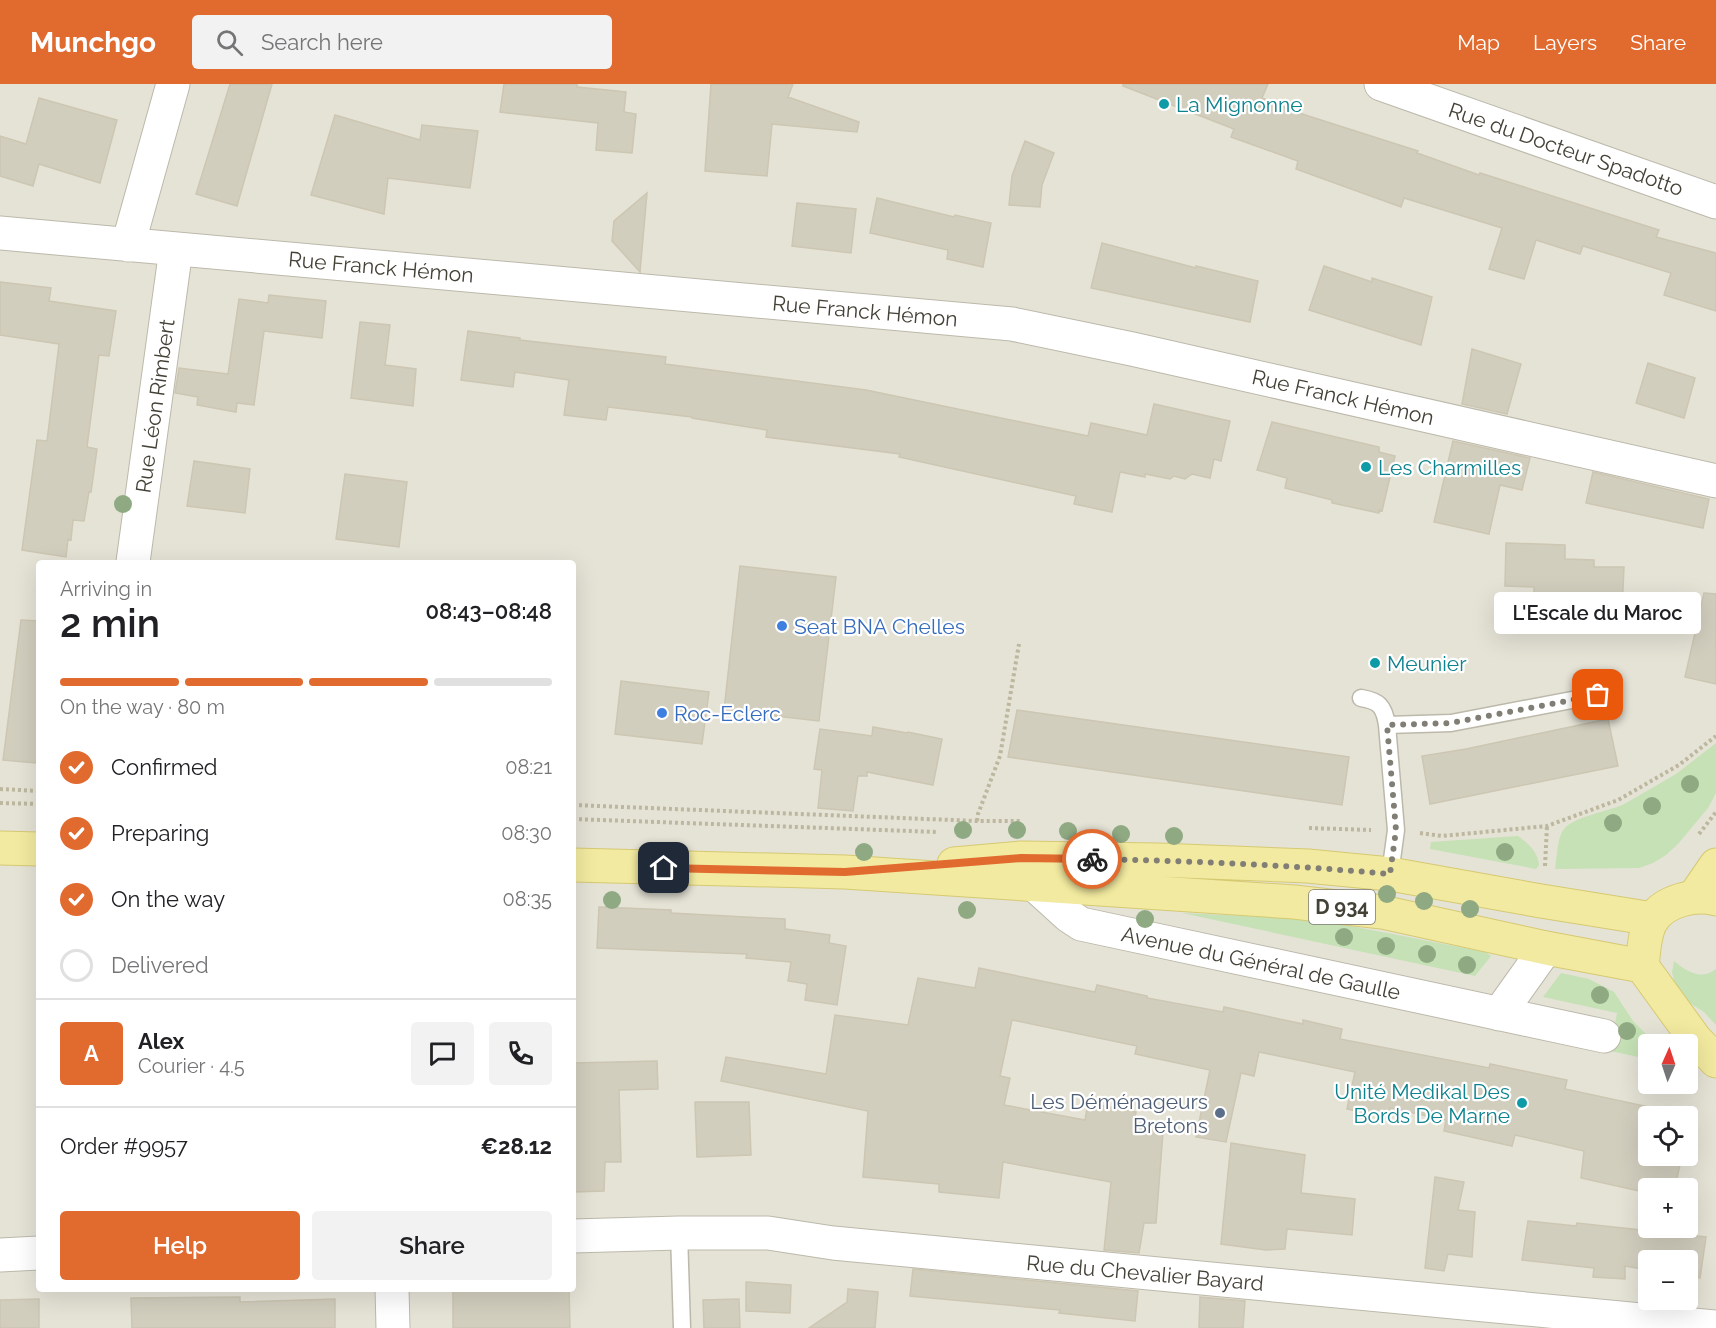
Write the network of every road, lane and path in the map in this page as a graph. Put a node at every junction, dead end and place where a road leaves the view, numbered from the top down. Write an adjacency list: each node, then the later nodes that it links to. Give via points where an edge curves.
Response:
1 (173, 84): 5 (street)
2 (1381, 84): 3 (street, Rue du Docteur Spadotto)
3 (1716, 202)
4 (0, 233): 5 (street, Rue Franck Hémon)
5 (128, 245): 6 (street, Rue Franck Hémon)
6 (176, 249): 7 (street, Rue Franck Hémon, via 1012,324); 8 (street, Rue Léon Rimbert)
7 (1716, 481)
8 (133, 560)
9 (1019, 644): 21 (path, via 1000,756)
10 (1598, 695): 12 (lane, via 1451,723)
11 (1361, 698): 12 (lane, via 1380,705)
12 (1387, 725): 24 (lane)
13 (1716, 736): 22 (path, via 1678,765 1618,800)
14 (0, 789): 15 (path)
15 (36, 790)
16 (0, 803): 17 (path)
17 (36, 804)
18 (576, 805): 21 (path)
19 (1716, 812): 25 (path)
20 (1021, 820): 21 (path)
21 (977, 821)
22 (1547, 826): 24 (path, via 1442,836); 30 (path)
23 (1303, 828): 24 (path)
24 (1396, 830): 32 (lane)
25 (1694, 839)
26 (0, 848): 27 (main road)
27 (36, 849)
28 (576, 865): 31 (main road, Avenue du Général de Gaulle / D 934)
29 (1716, 865): 34 (main road)
30 (1545, 867)
31 (845, 872): 32 (main road, Avenue du Général de Gaulle / D 934, via 1021,858 1308,866); 33 (main road, Avenue du Général de Gaulle / D 934)
32 (1390, 874): 35 (main road, Avenue du Général de Gaulle / D 934)
33 (1036, 886): 36 (main road, Avenue du Général de Gaulle / D 934, via 1334,906 1382,912); 38 (street, Avenue du Général de Gaulle, via 1081,924)
34 (1705, 898): 35 (main road, via 1681,900)
35 (1653, 919): 37 (main road)
36 (1546, 948): 37 (main road, Avenue du Général de Gaulle / D 934); 38 (street)
37 (1642, 966): 40 (main road, via 1695,1039)
38 (1499, 1014): 39 (street, Avenue du Général de Gaulle)
39 (1604, 1036)
40 (1716, 1060)
41 (679, 1233): 42 (street, Rue du Chevalier Bayard); 46 (street, Rue du Chevalier Bayard, via 768,1233 833,1243); 48 (lane)
42 (576, 1236)
43 (36, 1253): 44 (street)
44 (0, 1255)
45 (392, 1292): 47 (street)
46 (1716, 1327)
47 (393, 1328)
48 (682, 1328)

